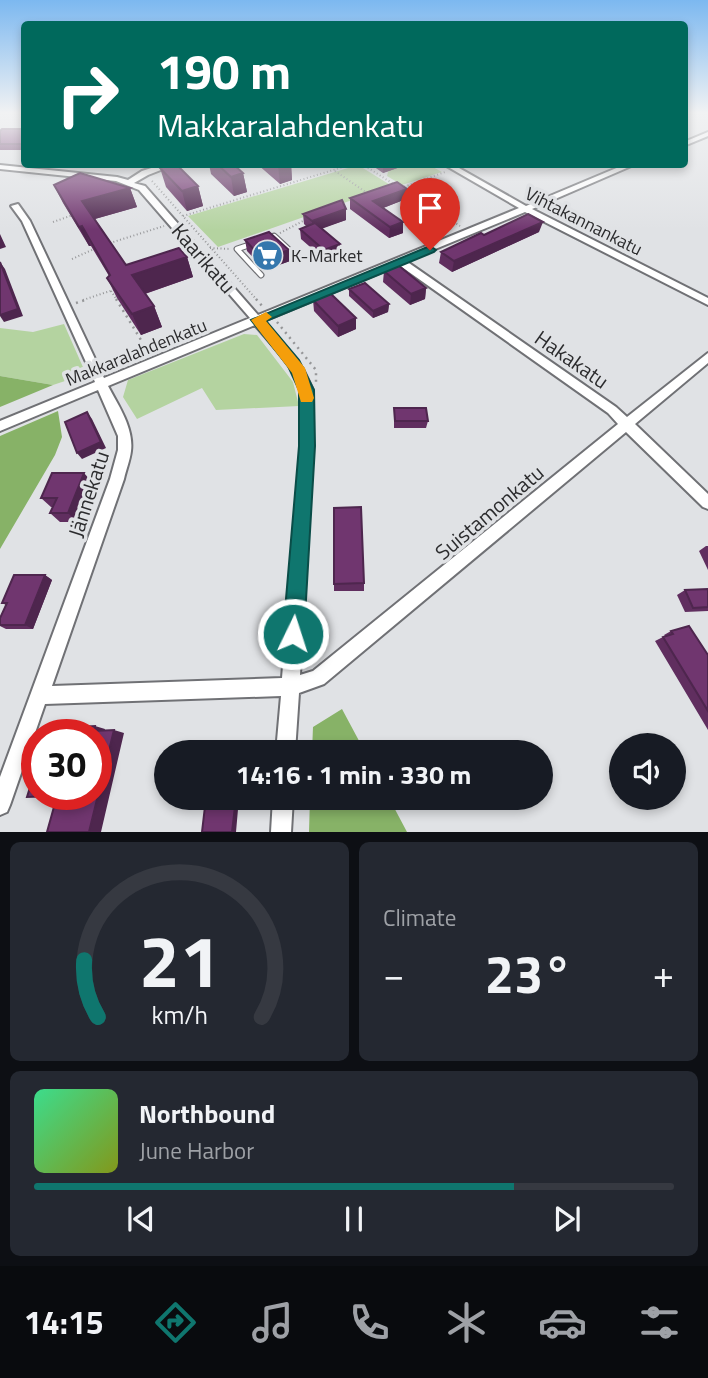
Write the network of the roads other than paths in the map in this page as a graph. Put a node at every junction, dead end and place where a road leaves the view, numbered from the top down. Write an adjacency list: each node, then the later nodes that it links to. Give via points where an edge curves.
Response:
1 (0, 167): 2 (street)
2 (21, 167)
3 (43, 168): 7 (street)
4 (161, 168): 7 (street)
5 (452, 168): 9 (street, Vihtakannankatu)
6 (623, 168): 9 (street, Makkaralahdenkatu)
7 (130, 182): 14 (street, Kaarikatu, via 178,219)
8 (15, 206): 16 (street, Jännekatu, via 26,221)
9 (526, 209): 11 (street, Makkaralahdenkatu); 13 (street, Vihtakannankatu)
10 (300, 260): 12 (lane, via 274,236 237,249)
11 (401, 262): 14 (street, Makkaralahdenkatu, via 270,309); 17 (street, Hakakatu)
12 (261, 275)
13 (708, 302)
14 (257, 320): 16 (street, Makkaralahdenkatu); 20 (street, Kaarikatu, via 294,364 307,390)
15 (708, 357): 17 (street, Suistamonkatu)
16 (99, 384): 18 (street, Makkaralahdenkatu); 21 (street, Jännekatu, via 125,445)
17 (627, 423): 19 (street, Hakakatu); 20 (street, Suistamonkatu, via 331,668)
18 (0, 426)
19 (708, 503)
20 (290, 687): 21 (street, Suistamonkatu); 22 (street, Kaarikatu)
21 (41, 695): 23 (street, Jännekatu)
22 (287, 740)
23 (0, 805)
24 (282, 810): 25 (street)
25 (281, 832)

